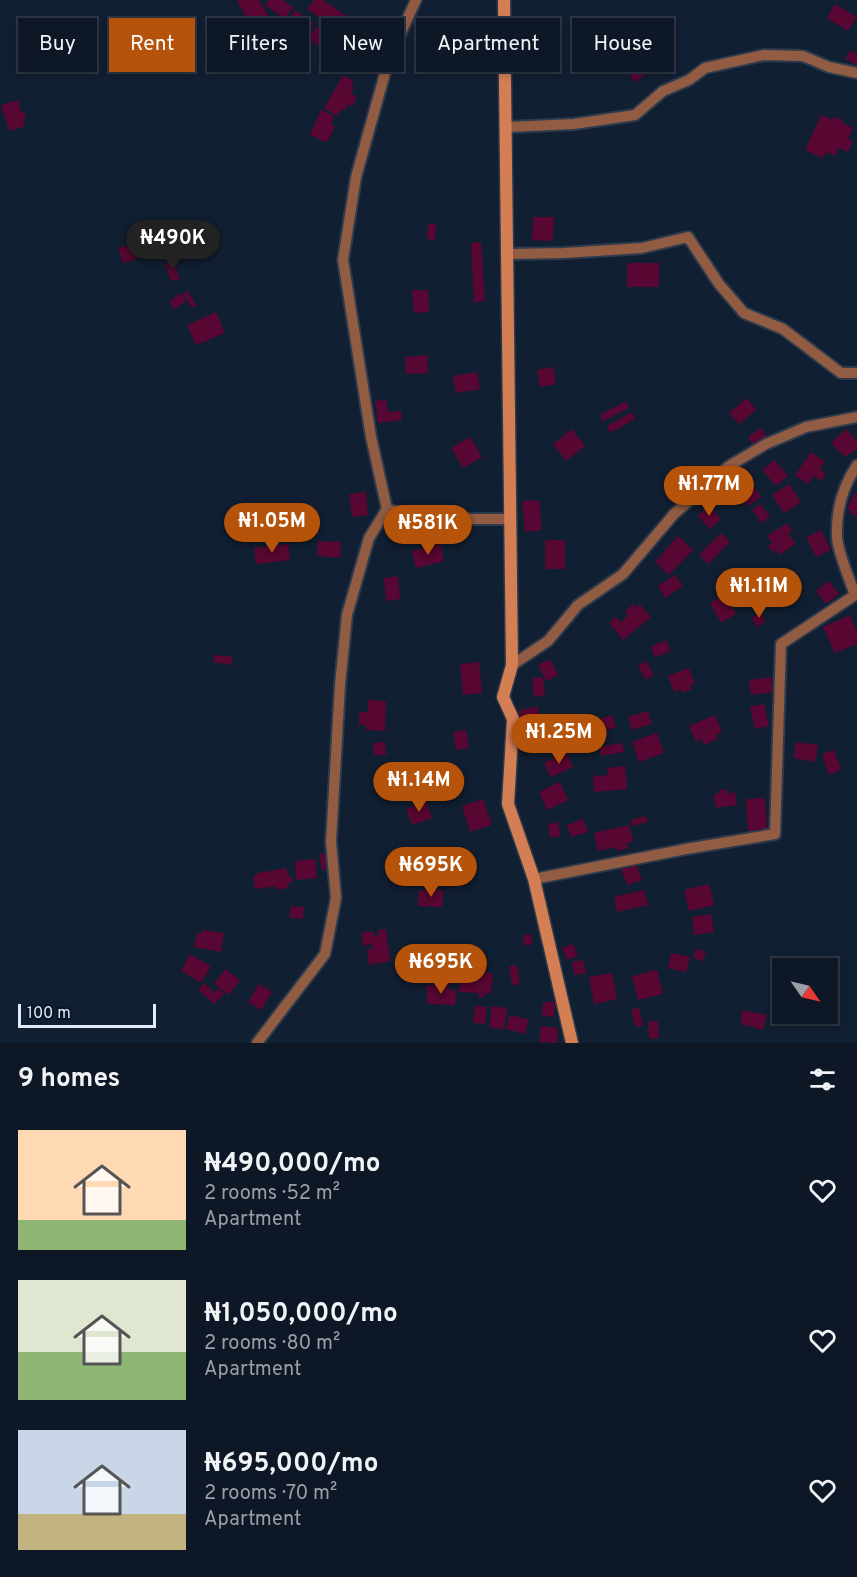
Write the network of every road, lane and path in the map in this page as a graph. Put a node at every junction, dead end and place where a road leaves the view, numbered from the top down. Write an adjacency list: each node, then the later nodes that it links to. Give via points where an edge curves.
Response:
1 (416, 0): 9 (street, via 389,59 356,177 343,260 371,437)
2 (504, 0): 4 (street)
3 (857, 73): 4 (street, via 803,56 764,55 705,68 663,91 635,115 574,124)
4 (506, 127): 5 (street)
5 (507, 254): 6 (street, via 642,248 688,237 718,284 744,313 783,329 841,373); 10 (street)
6 (857, 373)
7 (857, 417): 11 (street, via 806,427 729,466 674,514 623,574 578,605 548,641)
8 (857, 465): 12 (street, via 846,481 840,502 837,538 855,595 781,644 775,834)
9 (387, 508): 10 (street, via 419,519); 13 (street, via 369,538 347,615 331,842 336,898 324,954)
10 (510, 519): 11 (street)
11 (512, 665): 12 (street, via 502,697 513,719 508,804)
12 (534, 879): 14 (street)
13 (257, 1043)
14 (572, 1043)

